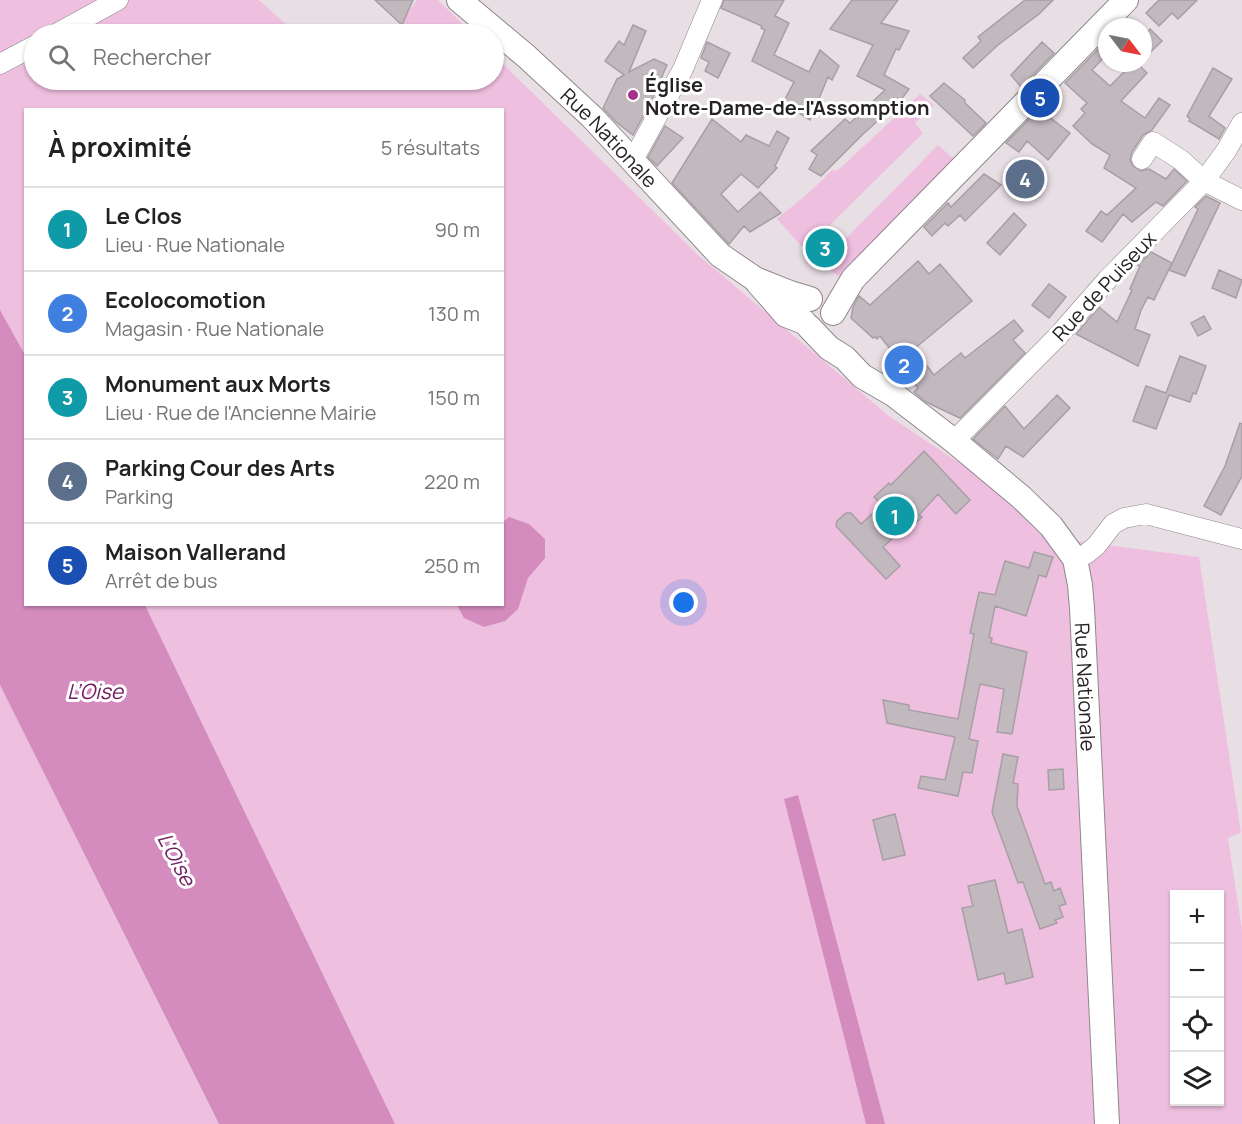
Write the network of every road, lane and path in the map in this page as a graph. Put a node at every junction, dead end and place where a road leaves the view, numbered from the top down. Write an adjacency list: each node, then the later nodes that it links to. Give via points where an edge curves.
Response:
1 (118, 0): 5 (street)
2 (459, 0): 6 (street, Rue Nationale)
3 (712, 0): 12 (street, via 683,69)
4 (1126, 0): 16 (street)
5 (74, 24)
6 (488, 24)
7 (504, 38): 12 (street, Rue Nationale)
8 (24, 51): 9 (street)
9 (0, 64)
10 (1242, 123): 13 (street, Rue de Puiseux)
11 (1142, 159): 13 (street, via 1153,142 1181,160)
12 (633, 160): 15 (street, Rue Nationale, via 720,255)
13 (1204, 182): 14 (street); 19 (street, Rue de Puiseux)
14 (1242, 200)
15 (754, 279): 17 (street, Rue Nationale); 18 (street, Rue Nationale, via 786,315)
16 (853, 279): 17 (street); 18 (street)
17 (812, 298): 18 (street, via 828,301)
18 (820, 320): 19 (street, Rue Nationale, via 862,376 894,394)
19 (954, 441): 21 (street, Rue Nationale, via 1032,507)
20 (1241, 536): 21 (street, via 1146,514 1113,524 1096,546)
21 (1075, 559): 22 (street, Rue Nationale, via 1082,608)
22 (1107, 1124)

